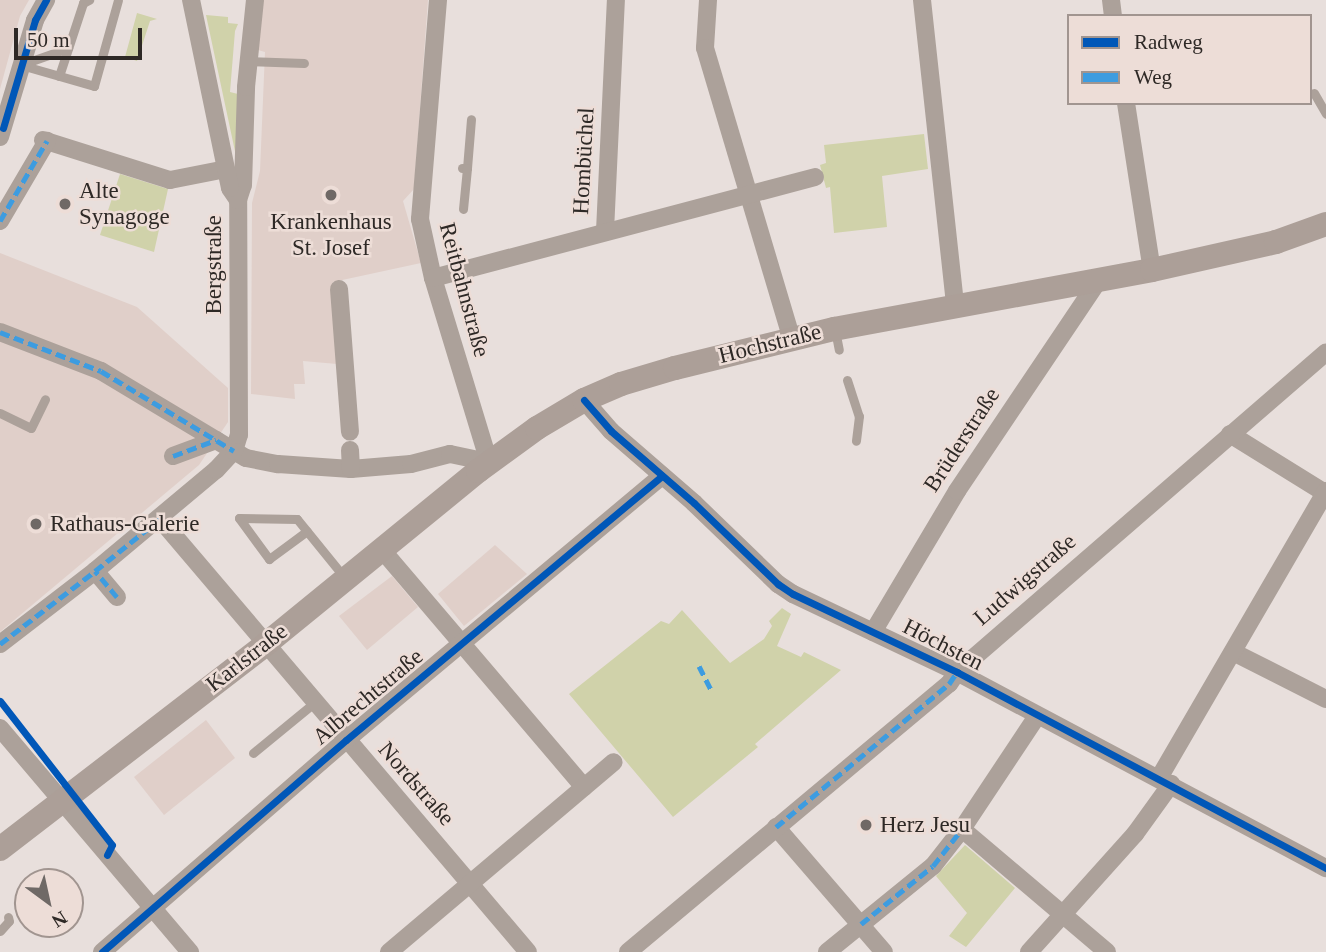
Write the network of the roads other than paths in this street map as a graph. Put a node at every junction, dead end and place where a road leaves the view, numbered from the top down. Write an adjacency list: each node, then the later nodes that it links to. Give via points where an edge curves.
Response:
1 (46, 0): 13 (street)
2 (89, 0): 10 (lane, via 83,4)
3 (118, 0): 14 (lane, via 94,86)
4 (191, 0): 20 (street, Bergstraße)
5 (255, 0): 11 (street)
6 (438, 0): 29 (street, Reitbahnstraße, via 431,164 420,219)
7 (616, 0): 27 (street, Hombüchel)
8 (708, 0): 22 (street, via 705,48)
9 (922, 0): 32 (street)
10 (68, 48): 13 (lane); 14 (lane)
11 (250, 61): 12 (lane); 23 (street, via 243,185)
12 (304, 63)
13 (21, 65): 14 (lane); 19 (street)
14 (58, 76)
15 (1314, 93): 17 (lane)
16 (1126, 105): 28 (street)
17 (1326, 114)
18 (471, 119): 24 (lane)
19 (1, 131)
20 (226, 169): 23 (street, Bergstraße); 25 (street, via 170,180 45,141)
21 (815, 177): 22 (street)
22 (751, 194): 27 (street); 34 (street)
23 (238, 200): 43 (street, Bergstraße, via 239,435)
24 (463, 209)
25 (0, 220)
26 (1326, 224): 28 (main road, Hochstraße, via 1276,242)
27 (605, 230): 29 (street, Hombüchel)
28 (1152, 271): 30 (main road, Hochstraße)
29 (433, 278): 45 (street, Reitbahnstraße)
30 (1099, 280): 32 (main road, Hochstraße); 55 (street, Brüderstraße, via 957,491)
31 (339, 289): 46 (street)
32 (955, 306): 34 (main road, Hochstraße, via 837,339)
33 (0, 332): 41 (street, via 64,361 101,370)
34 (792, 339): 38 (main road, Hochstraße, via 621,384)
35 (1326, 352): 40 (street, Ludwigstraße)
36 (846, 380): 42 (lane, via 859,416)
37 (45, 399): 39 (lane, via 31,428)
38 (584, 400): 45 (main road, Hochstraße); 47 (street, Höchsten)
39 (0, 413)
40 (1230, 434): 48 (street); 60 (street, Ludwigstraße)
41 (216, 440): 43 (street); 44 (street)
42 (856, 442)
43 (234, 451): 46 (street, via 278,464); 49 (street)
44 (173, 456)
45 (489, 462): 46 (street, via 450,454 411,464); 51 (main road, Karlstraße)
46 (351, 469)
47 (662, 476): 55 (street, Höchsten, via 778,584); 58 (street, Albrechtstraße)
48 (1325, 492): 59 (street)
49 (160, 519): 52 (street); 57 (street, Nordstraße)
50 (307, 531): 50 (lane, via 298,519 239,518 269,559); 53 (lane)
51 (383, 551): 53 (main road, Karlstraße); 58 (street)
52 (95, 571): 54 (street); 56 (street)
53 (346, 580): 57 (main road, Karlstraße)
54 (117, 597)
55 (873, 632): 60 (street, Höchsten)
56 (1, 638)
57 (266, 644): 62 (street, Nordstraße); 70 (main road, Karlstraße)
58 (463, 644): 65 (street, Albrechtstraße); 69 (street)
59 (1233, 652): 61 (street); 68 (street)
60 (957, 672): 63 (street, Höchsten); 71 (street, Ludwigstraße, via 950,684)
61 (1326, 699)
62 (315, 702): 65 (street, Nordstraße); 66 (lane)
63 (1037, 716): 68 (street, Höchsten); 72 (street)
64 (0, 727): 70 (street)
65 (346, 740): 75 (street, Nordstraße); 76 (street, Albrechtstraße)
66 (253, 753)
67 (614, 762): 69 (street)
68 (1165, 781): 74 (street, Höchsten); 77 (street, via 1135,834)
69 (584, 787): 75 (street)
70 (61, 801): 73 (main road, Karlstraße); 76 (street)
71 (776, 827): 79 (street); 85 (street, Ludwigstraße)
72 (962, 829): 77 (street); 79 (street, via 933,866)
73 (0, 849)
74 (1326, 868)
75 (470, 883): 83 (street); 84 (street, Nordstraße)
76 (152, 907): 81 (street, Albrechtstraße); 82 (street)
77 (1064, 915): 88 (street); 89 (street)
78 (8, 917): 80 (lane)
79 (861, 924): 86 (street); 87 (street)
80 (0, 931)
81 (102, 952)
82 (190, 952)
83 (389, 952)
84 (528, 952)
85 (628, 952)
86 (827, 952)
87 (884, 952)
88 (1029, 952)
89 (1107, 952)

